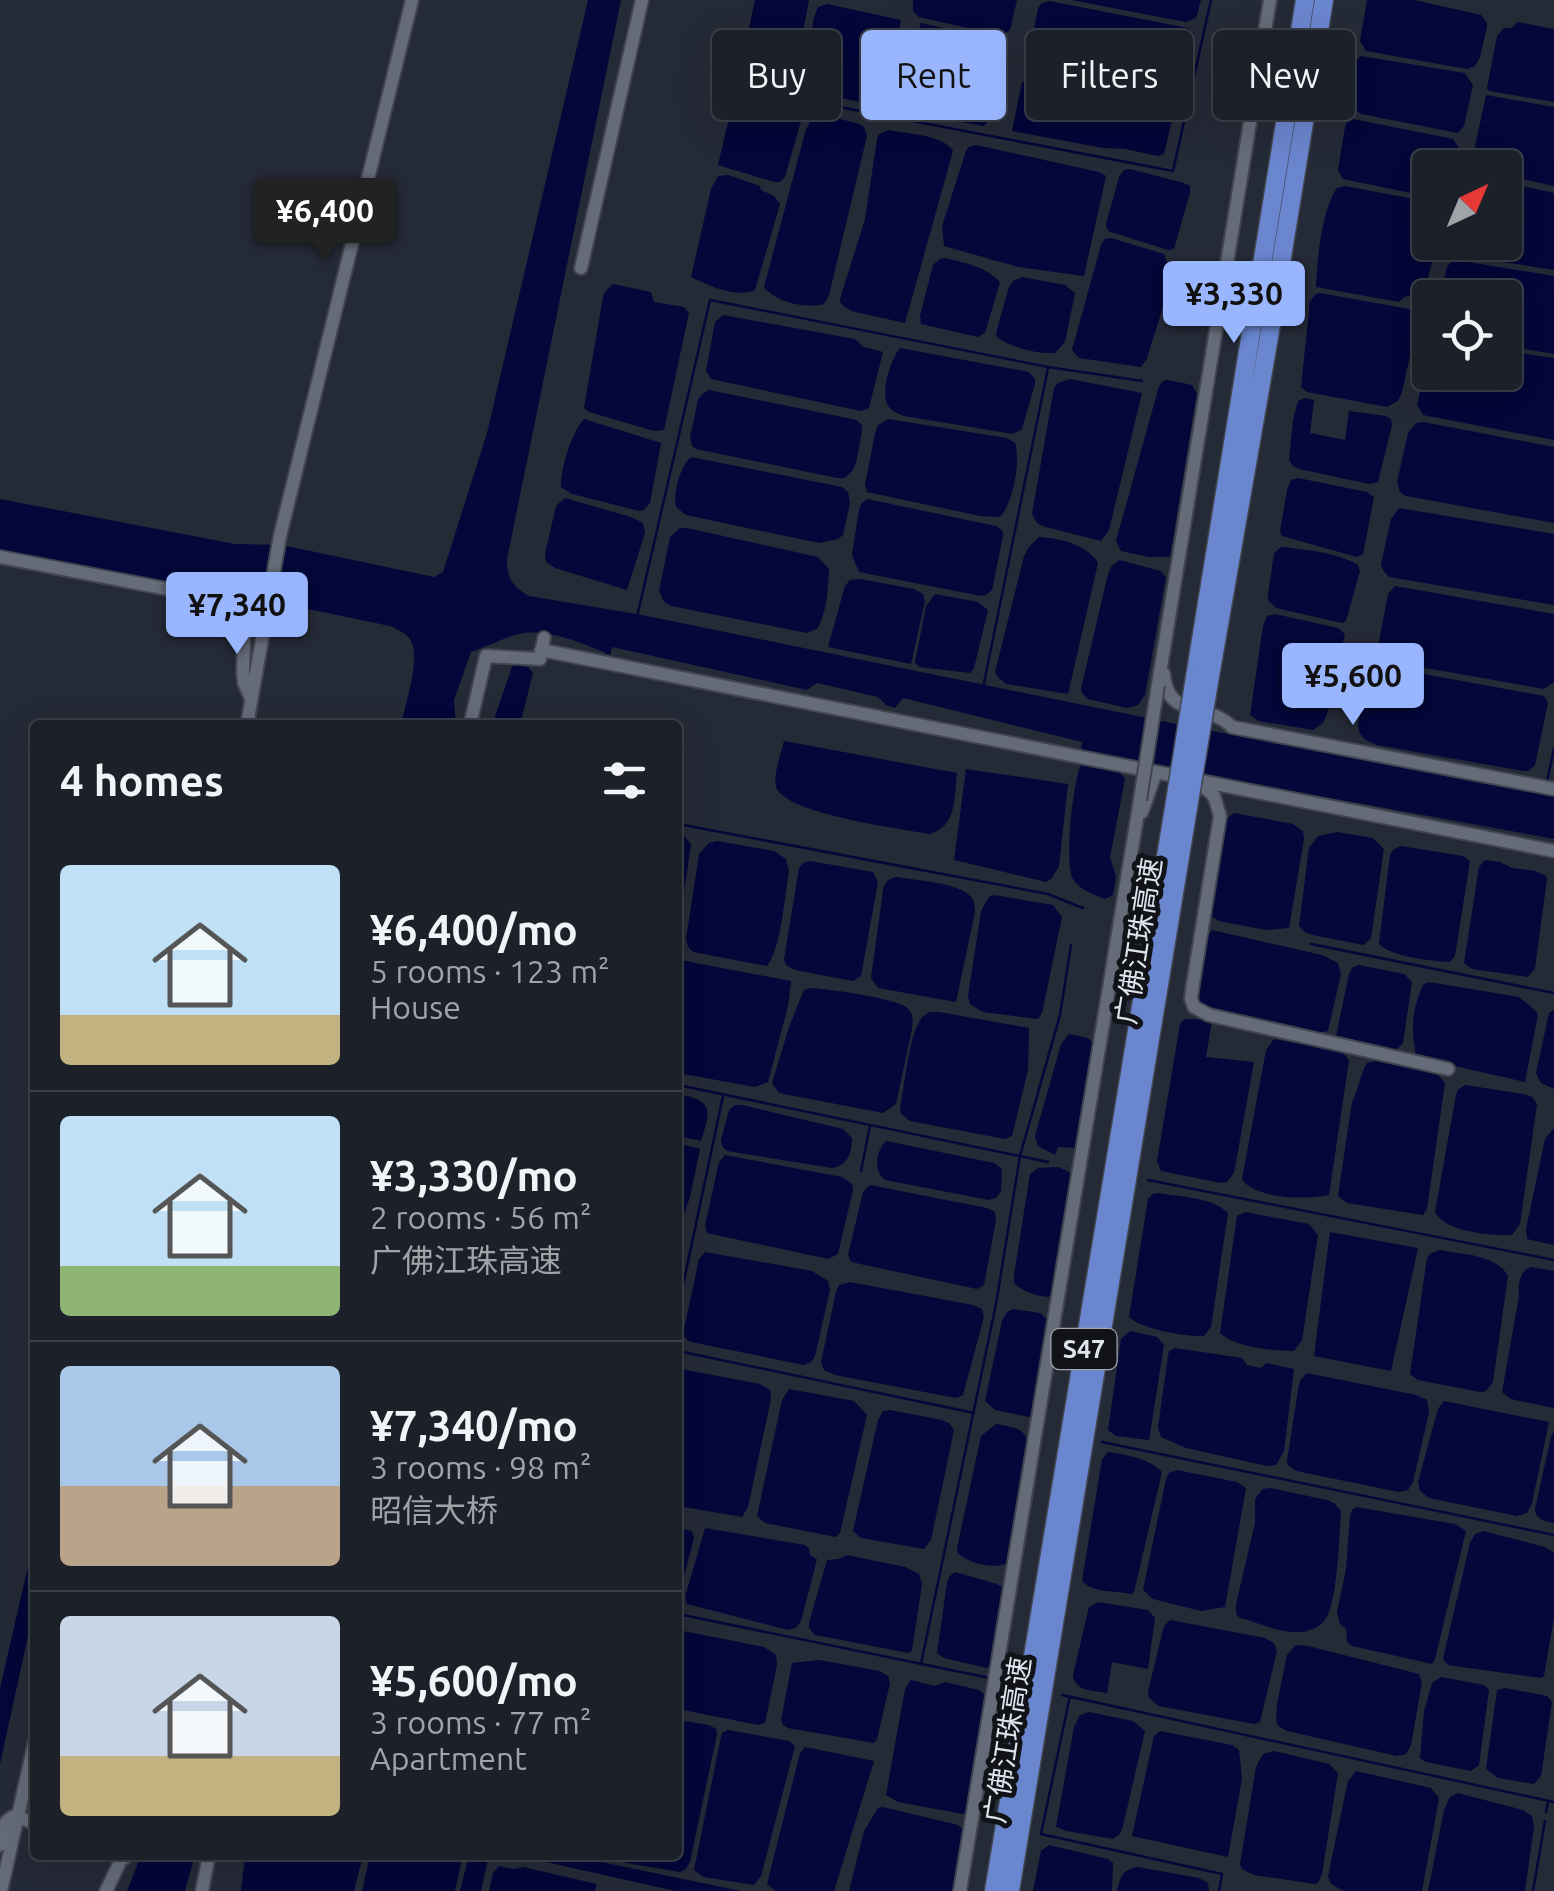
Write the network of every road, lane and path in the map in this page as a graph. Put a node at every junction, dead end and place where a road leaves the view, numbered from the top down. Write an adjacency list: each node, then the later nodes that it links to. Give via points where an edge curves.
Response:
1 (412, 0): 10 (street, via 280,536)
2 (642, 0): 6 (street)
3 (1270, 0): 8 (street)
4 (1305, 0): 9 (highway, 广佛江珠高速 / S47)
5 (1324, 0): 9 (highway, 广佛江珠高速 / S47, via 1268,343)
6 (580, 268)
7 (0, 556): 10 (street, via 245,606 243,672)
8 (1164, 649): 15 (street, via 1170,698 1232,727); 17 (street, bridge)
9 (1202, 680): 16 (highway, 广佛江珠高速 / S47, bridge)
10 (252, 701): 11 (street)
11 (248, 720)
12 (471, 720): 13 (street, via 486,656 540,659 542,644)
13 (1156, 772): 14 (street); 17 (street)
14 (1192, 779): 18 (street); 19 (street, via 1214,796 1220,816 1194,1007)
15 (1554, 789)
16 (1181, 808): 30 (highway, 广佛江珠高速 / S47); 31 (highway, 广佛江珠高速 / S47)
17 (1134, 833): 29 (street)
18 (1554, 851)
19 (1448, 1069)
20 (30, 1764): 21 (street)
21 (18, 1821): 22 (street); 23 (street, via 6,1822); 26 (street)
22 (30, 1823)
23 (0, 1844)
24 (118, 1860): 27 (street)
25 (208, 1860): 28 (street)
26 (2, 1891)
27 (106, 1891)
28 (202, 1891)
29 (960, 1891)
30 (994, 1891)
31 (1010, 1891)

